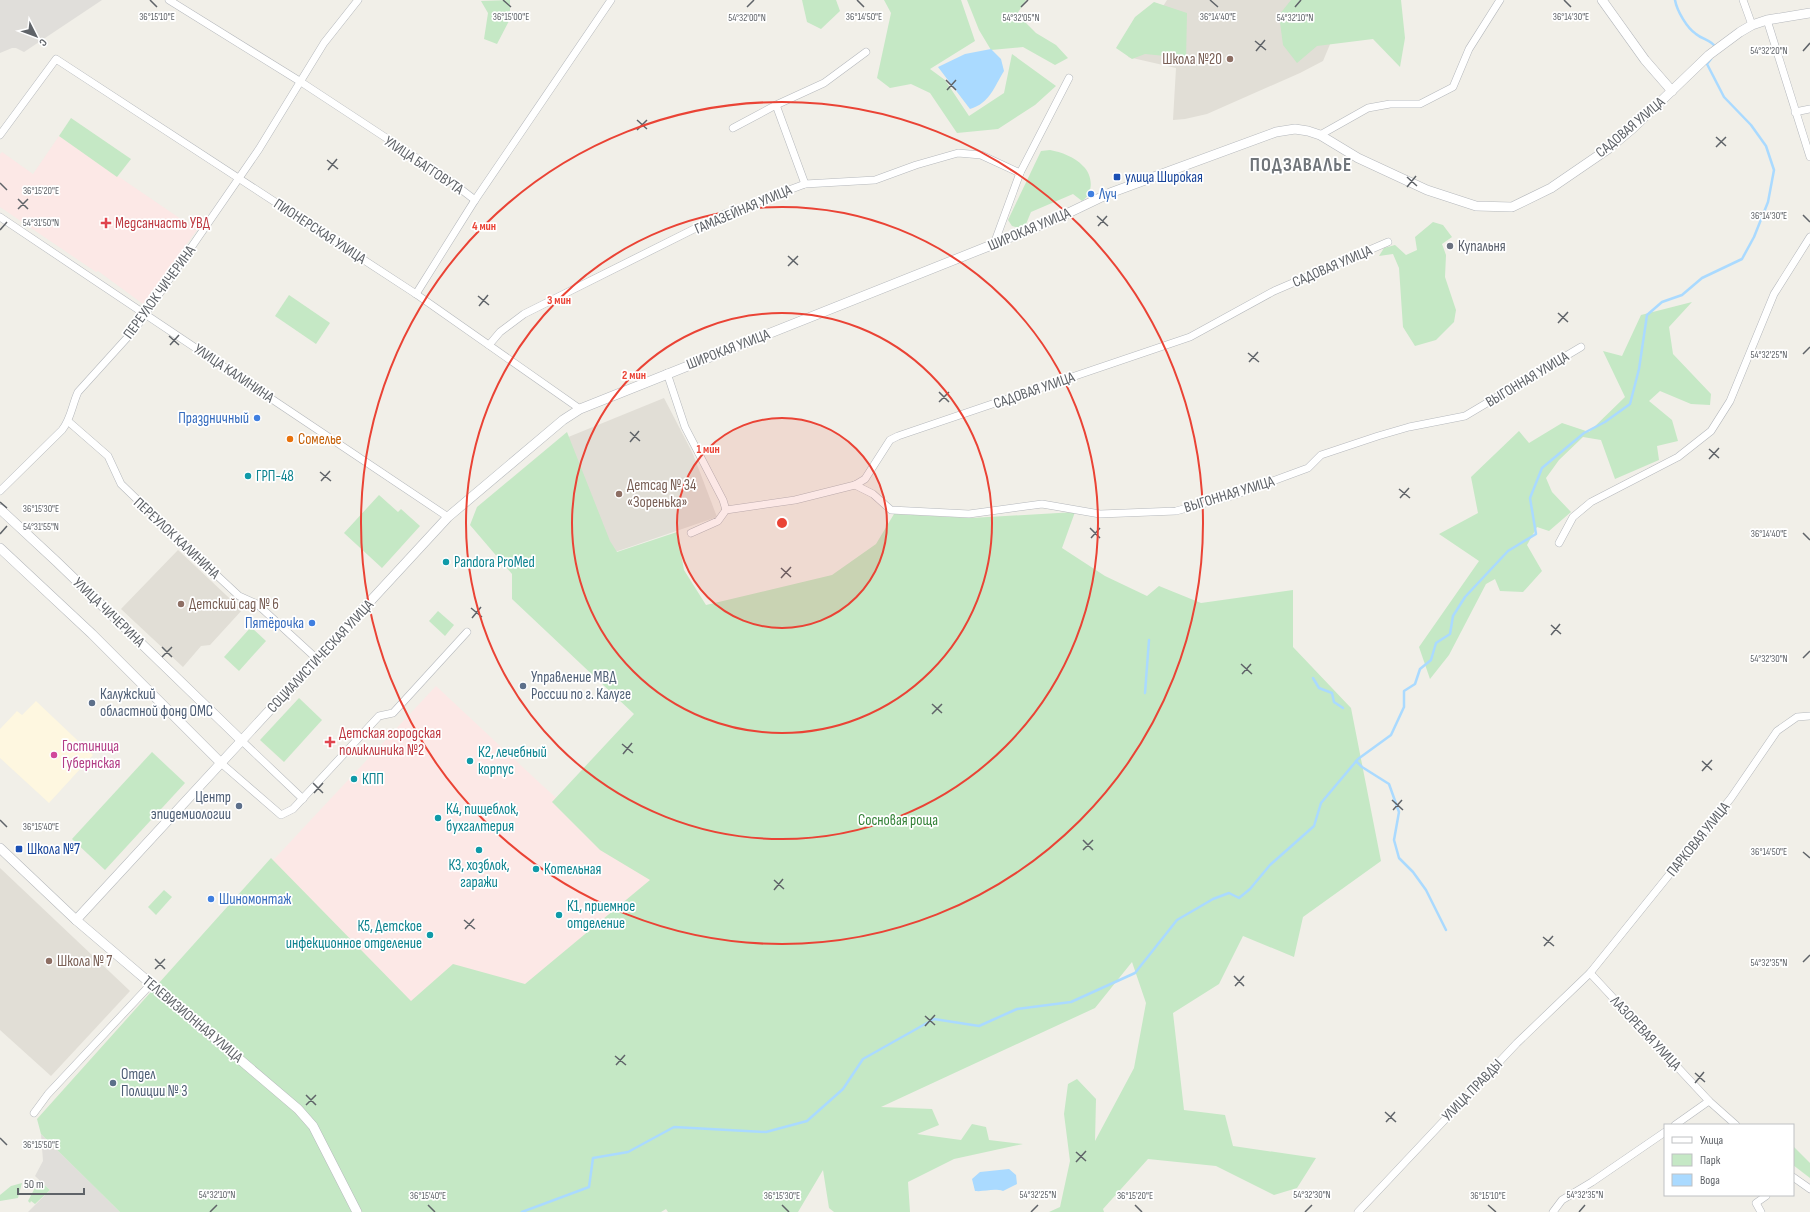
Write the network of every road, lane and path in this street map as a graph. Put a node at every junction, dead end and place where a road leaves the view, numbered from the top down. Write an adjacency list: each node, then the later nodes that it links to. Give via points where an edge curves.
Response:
1 (169, 0): 12 (street, УЛИЦА БАГГОВУТА)
2 (358, 0): 12 (street, ПЕРЕУЛОК ЧИЧЕРИНА, via 324,43)
3 (611, 0): 24 (street, УЛИЦА БАГГОВУТА)
4 (1500, 0): 19 (street, via 1469,49 1453,87 1420,104 1390,104 1368,108)
5 (1602, 0): 13 (street, via 1645,60)
6 (1743, 0): 9 (street)
7 (1810, 13): 8 (street)
8 (1767, 20): 9 (street); 16 (street)
9 (1752, 25): 13 (street, САДОВАЯ УЛИЦА, via 1710,54)
10 (866, 52): 14 (street, via 824,83)
11 (1069, 78): 21 (street)
12 (301, 82): 22 (street, ПЕРЕУЛОК ЧИЧЕРИНА); 24 (street, УЛИЦА БАГГОВУТА, via 441,174)
13 (1672, 91): 25 (street, САДОВАЯ УЛИЦА, via 1608,149 1551,188 1512,207)
14 (776, 105): 17 (street); 23 (street)
15 (1810, 110): 16 (street)
16 (1795, 112): 20 (street)
17 (733, 128)
18 (0, 135): 22 (street, ПИОНЕРСКАЯ УЛИЦА, via 56,59)
19 (1320, 136): 25 (street, ШИРОКАЯ УЛИЦА, via 1358,158 1427,190); 29 (street, ШИРОКАЯ УЛИЦА, via 1295,129 1276,132 1110,193)
20 (1810, 157)
21 (1020, 173): 23 (street, ГАМАЗЕЙНАЯ УЛИЦА, via 982,154 958,153 875,180); 29 (street)
22 (239, 178): 30 (street, ПИОНЕРСКАЯ УЛИЦА); 31 (street, ПЕРЕУЛОК ЧИЧЕРИНА)
23 (805, 184): 32 (street, ГАМАЗЕЙНАЯ УЛИЦА, via 724,214 524,314 500,332)
24 (475, 200): 30 (street)
25 (1476, 206)
26 (0, 217): 31 (street, УЛИЦА КАЛИНИНА)
27 (1810, 237): 43 (street, via 1774,294 1730,401 1711,431 1678,457 1591,502 1573,517)
28 (1388, 242): 37 (street, САДОВАЯ УЛИЦА, via 1274,291 1190,337 898,436 890,440 865,479)
29 (994, 244): 34 (street, ШИРОКАЯ УЛИЦА)
30 (416, 294): 32 (street, ПИОНЕРСКАЯ УЛИЦА)
31 (146, 314): 36 (street, ПЕРЕУЛОК ЧИЧЕРИНА, via 135,330 78,392); 41 (street, УЛИЦА КАЛИНИНА)
32 (489, 345): 35 (street, ПИОНЕРСКАЯ УЛИЦА)
33 (1581, 346): 37 (street, ВЫГОННАЯ УЛИЦА, via 1465,416 1409,427 1321,455 1308,468 1232,496 1176,511 1100,514 1042,504 969,514 891,510 873,494)
34 (667, 373): 35 (street, ШИРОКАЯ УЛИЦА); 40 (street, via 685,427)
35 (580, 409): 41 (street, СОЦИАЛИСТИЧЕСКАЯ УЛИЦА, via 563,420)
36 (69, 422): 38 (street); 46 (street, ПЕРЕУЛОК КАЛИНИНА, via 108,456 121,484 180,541 239,596 257,604)
37 (855, 485): 40 (street, САДОВАЯ УЛИЦА, via 795,500)
38 (0, 491)
39 (0, 509): 48 (street, УЛИЦА ЧИЧЕРИНА)
40 (726, 510): 42 (street, via 718,521)
41 (448, 517): 46 (street, СОЦИАЛИСТИЧЕСКАЯ УЛИЦА)
42 (691, 533)
43 (1559, 543)
44 (0, 548): 49 (street, УЛИЦА ЧИЧЕРИНА, via 92,634)
45 (467, 632): 50 (street, via 393,713 379,716)
46 (317, 659): 48 (street, СОЦИАЛИСТИЧЕСКАЯ УЛИЦА)
47 (1810, 716): 53 (street, ПАРКОВАЯ УЛИЦА, via 1797,717 1777,731 1731,798)
48 (242, 741): 49 (street, СОЦИАЛИСТИЧЕСКАЯ УЛИЦА); 50 (street, УЛИЦА ЧИЧЕРИНА)
49 (221, 763): 50 (street, УЛИЦА ЧИЧЕРИНА, via 281,815 293,809); 52 (street, СОЦИАЛИСТИЧЕСКАЯ УЛИЦА)
50 (303, 799)
51 (0, 848): 52 (street, ТЕЛЕВИЗИОННАЯ УЛИЦА)
52 (76, 920): 54 (street, ТЕЛЕВИЗИОННАЯ УЛИЦА)
53 (1590, 973): 55 (street, ЛАЗОРЕВАЯ УЛИЦА); 64 (street, УЛИЦА ПРАВДЫ, via 1518,1043)
54 (151, 984): 56 (street, via 48,1094); 63 (street, ТЕЛЕВИЗИОННАЯ УЛИЦА, via 298,1109 313,1126)
55 (1709, 1101): 57 (street); 58 (street, ЛАЗОРЕВАЯ УЛИЦА)
56 (34, 1113)
57 (1676, 1124)
58 (1735, 1124)
59 (1664, 1133): 65 (street, via 1562,1200)
60 (1794, 1179): 61 (street)
61 (1810, 1189)
62 (1766, 1196): 66 (street, via 1756,1203)
63 (356, 1212)
64 (1358, 1212)
65 (1553, 1212)
66 (1761, 1212)

